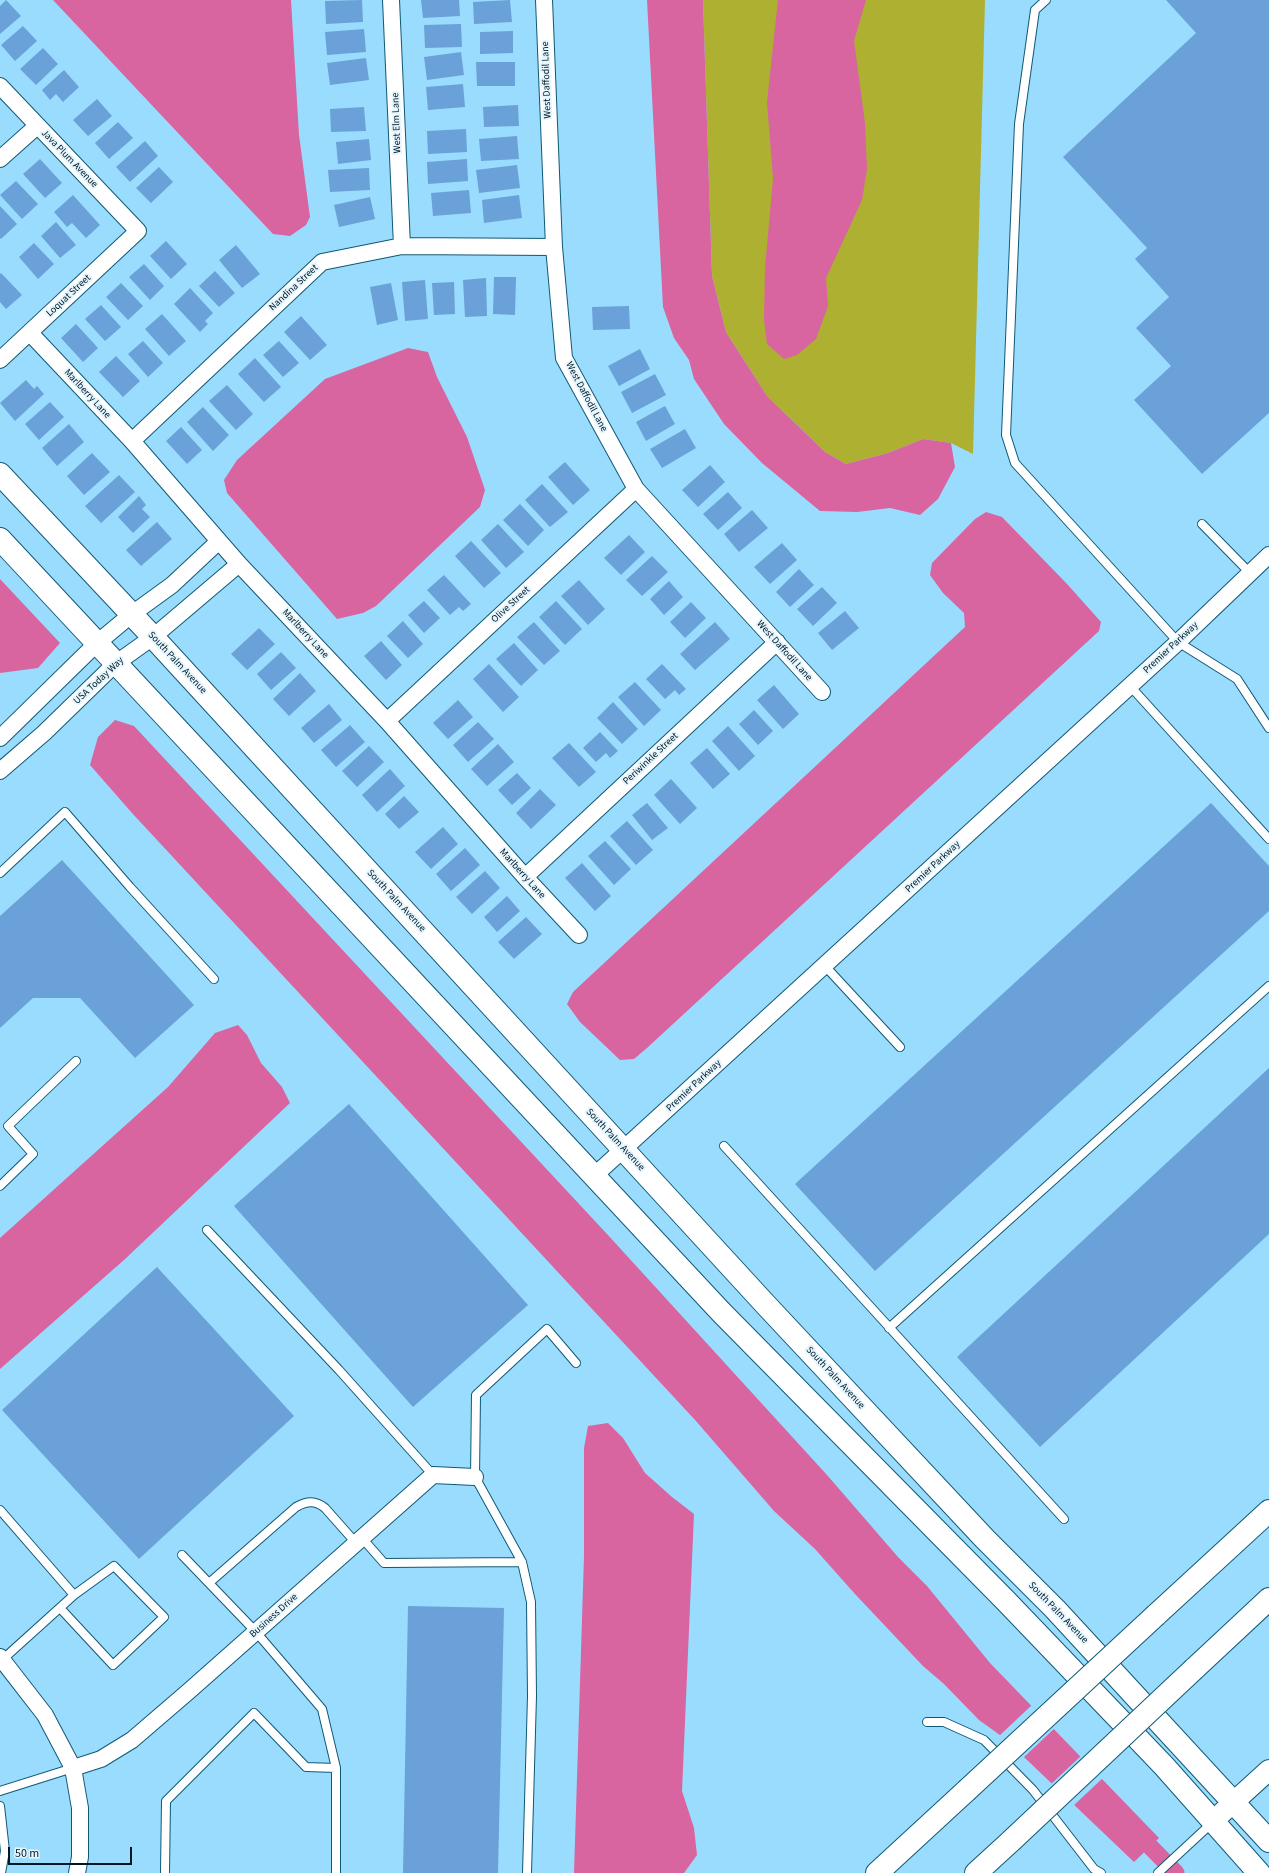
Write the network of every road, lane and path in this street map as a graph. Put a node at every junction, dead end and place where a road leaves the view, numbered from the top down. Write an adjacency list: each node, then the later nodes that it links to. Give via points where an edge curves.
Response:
1 (391, 0): 8 (street, West Elm Lane)
2 (544, 0): 9 (street, West Daffodil Lane)
3 (1046, 0): 24 (lane, via 1035,10 1019,124 1006,435 1015,464)
4 (0, 86): 5 (street, Java Plum Avenue)
5 (37, 126): 6 (street); 7 (street, Java Plum Avenue)
6 (0, 159)
7 (138, 231): 10 (street, Loquat Street)
8 (402, 246): 9 (street, Nandina Street); 12 (street, Nandina Street, via 322,262)
9 (554, 247): 14 (street, West Daffodil Lane, via 564,358)
10 (30, 333): 11 (street, Loquat Street); 12 (street, Marlberry Lane)
11 (0, 360)
12 (132, 441): 17 (street, Marlberry Lane)
13 (0, 474): 21 (main road, South Palm Avenue)
14 (636, 489): 23 (street, West Daffodil Lane); 29 (street, Olive Street)
15 (1202, 524): 20 (lane)
16 (0, 539): 25 (main road)
17 (219, 541): 19 (street, Marlberry Lane); 21 (street, via 172,585)
18 (1269, 556): 20 (street, Premier Parkway)
19 (239, 564): 22 (street, USA Today Way); 29 (street, Marlberry Lane)
20 (1250, 573): 24 (street, Premier Parkway)
21 (132, 614): 22 (main road, South Palm Avenue); 25 (street)
22 (153, 637): 26 (street, USA Today Way); 43 (main road, South Palm Avenue)
23 (776, 642): 28 (street, West Daffodil Lane); 35 (street, Periwinkle Street)
24 (1178, 642): 27 (street, Premier Parkway); 30 (lane, via 1237,679)
25 (96, 644): 26 (main road); 31 (street)
26 (114, 664): 32 (street, USA Today Way, via 44,733); 44 (main road)
27 (1130, 686): 33 (lane); 37 (street, Premier Parkway)
28 (822, 692)
29 (387, 721): 35 (street, Marlberry Lane)
30 (1269, 728)
31 (0, 738)
32 (0, 771)
33 (1269, 839)
34 (0, 873): 38 (lane, via 65,812)
35 (525, 877): 36 (street, Marlberry Lane)
36 (579, 935)
37 (825, 966): 40 (lane); 43 (street, Premier Parkway)
38 (214, 979)
39 (1269, 986): 47 (lane)
40 (900, 1046)
41 (76, 1061): 45 (lane, via 8,1126 33,1154)
42 (724, 1146): 47 (lane)
43 (624, 1150): 44 (street, Premier Parkway); 68 (main road, South Palm Avenue, via 985,1539 1055,1609)
44 (594, 1176): 70 (main road, via 721,1312 1006,1601)
45 (0, 1186)
46 (207, 1230): 49 (lane, via 339,1370)
47 (890, 1328): 53 (lane)
48 (576, 1362): 50 (lane, via 547,1329 476,1395)
49 (433, 1475): 50 (street); 54 (street, Business Drive)
50 (475, 1477): 56 (lane)
51 (0, 1510): 58 (lane)
52 (1269, 1511): 77 (main road, bridge)
53 (1064, 1519)
54 (359, 1540): 56 (lane, via 384,1563); 57 (lane, via 319,1503 303,1503); 61 (street, Business Drive)
55 (182, 1555): 57 (lane)
56 (522, 1562): 76 (lane, via 531,1602 532,1696)
57 (209, 1583): 61 (lane)
58 (74, 1595): 60 (lane); 60 (lane, via 114,1566 164,1617 113,1665)
59 (1269, 1599): 78 (main road, bridge)
60 (60, 1608): 62 (lane)
61 (256, 1632): 64 (street, Business Drive, via 132,1740 101,1760); 65 (lane, via 322,1709)
62 (1, 1658): 64 (street, via 45,1715)
63 (927, 1722): 79 (lane, via 944,1722 984,1740 1033,1790 1094,1869)
64 (73, 1768): 67 (lane); 73 (street, via 80,1808)
65 (336, 1768): 74 (lane, via 306,1767 254,1713 166,1801); 75 (lane)
66 (1269, 1770): 68 (street)
67 (0, 1791)
68 (1234, 1802): 70 (street); 71 (main road, South Palm Avenue)
69 (0, 1806): 72 (lane, via 5,1852)
70 (1214, 1822): 80 (lane); 81 (main road)
71 (1269, 1841)
72 (1, 1873)
73 (78, 1873)
74 (165, 1873)
75 (336, 1873)
76 (527, 1873)
77 (877, 1873)
78 (976, 1873)
79 (1101, 1873)
80 (1158, 1873)
81 (1259, 1873)

